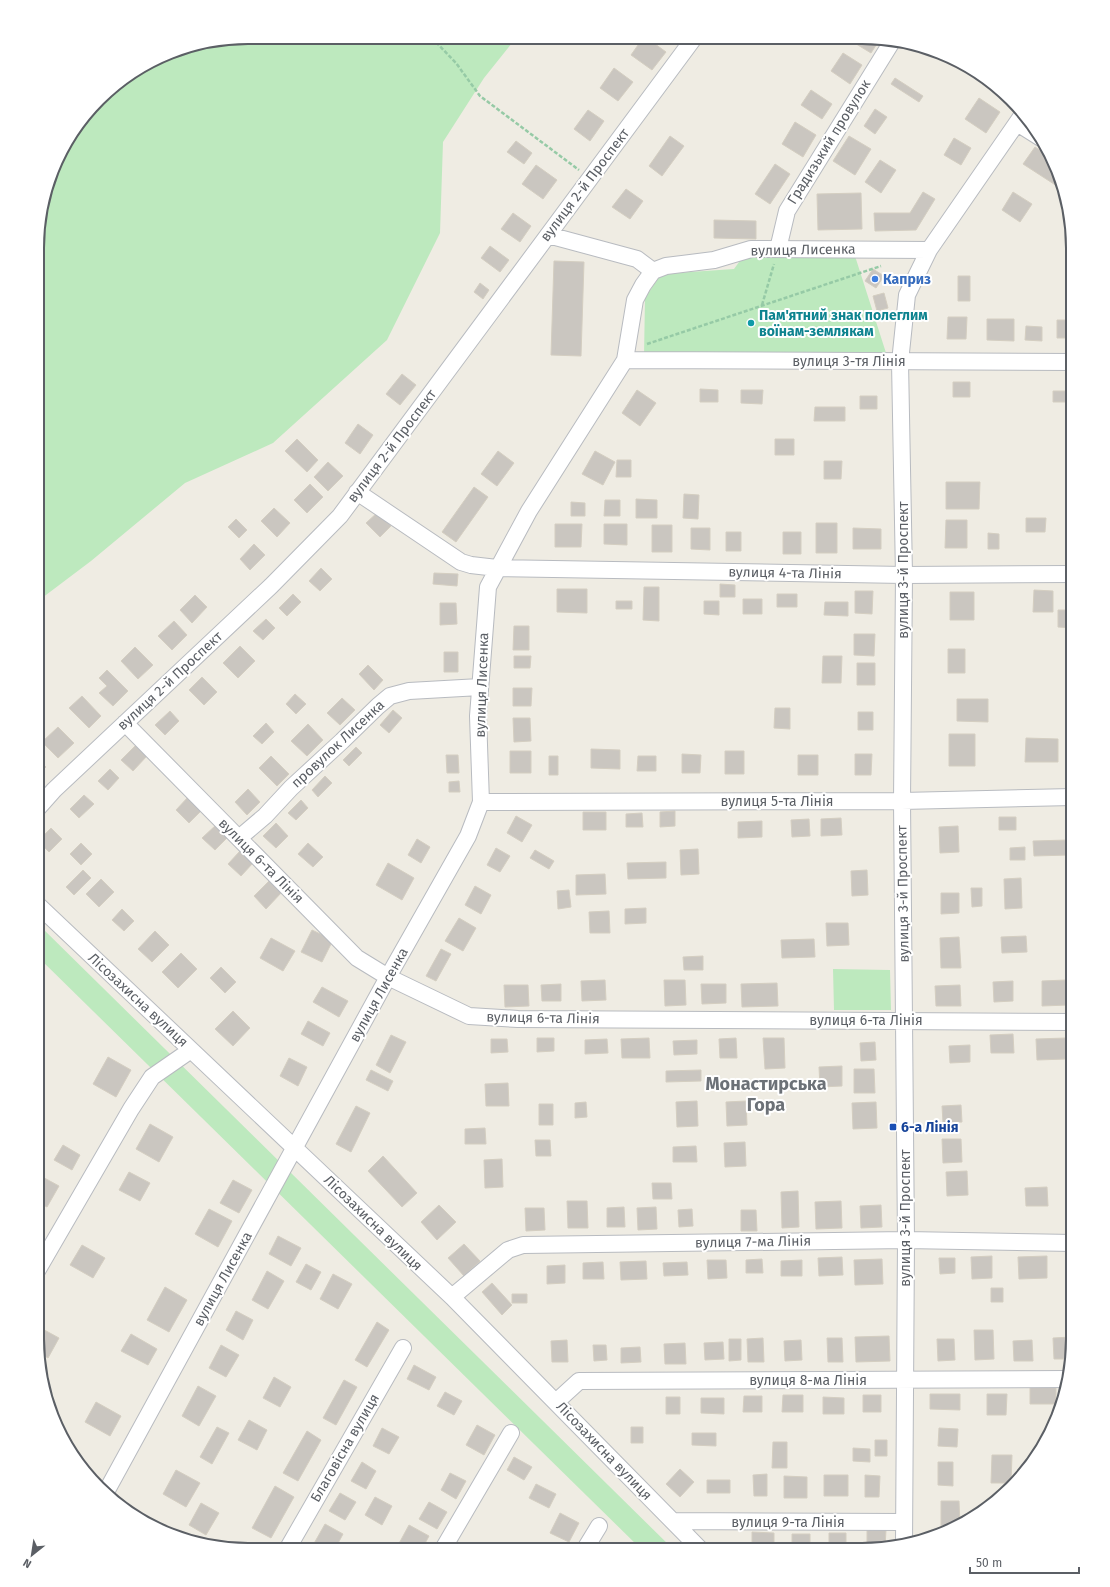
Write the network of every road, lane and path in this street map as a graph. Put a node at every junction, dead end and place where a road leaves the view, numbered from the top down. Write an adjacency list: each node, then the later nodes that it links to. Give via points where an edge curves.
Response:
1 (438, 44): 5 (path, via 456,63 480,96)
2 (690, 44): 5 (street, вулиця 2-й Проспект)
3 (889, 46): 7 (street, Градизький провулок, via 786,211)
4 (1019, 119): 8 (street)
5 (590, 178): 6 (street, вулиця 2-й Проспект)
6 (548, 236): 10 (street, via 637,259); 15 (street, вулиця 2-й Проспект)
7 (778, 249): 8 (street, вулиця Лисенка); 10 (street, вулиця Лисенка, via 751,249 714,260 666,266); 11 (path)
8 (929, 250): 13 (street, вулиця 3-й Проспект, via 907,295)
9 (883, 265): 11 (path)
10 (653, 271): 12 (street, вулиця Лисенка, via 635,300)
11 (762, 306): 12 (path)
12 (626, 355): 13 (street, вулиця 3-тя Лінія); 16 (street, вулиця Лисенка, via 529,511)
13 (900, 362): 14 (street, вулиця 3-тя Лінія); 18 (street, вулиця 3-й Проспект)
14 (1066, 362)
15 (358, 492): 16 (street, вулиця 4-та Лінія, via 461,562); 20 (street, вулиця 2-й Проспект, via 340,516 271,586)
16 (497, 568): 18 (street, вулиця 4-та Лінія); 19 (street, вулиця Лисенка, via 488,587)
17 (1066, 574): 18 (street, вулиця 4-та Лінія)
18 (904, 575): 23 (street, вулиця 3-й Проспект)
19 (480, 687): 24 (street, вулиця Лисенка, via 478,716); 25 (street, провулок Лисенка, via 409,691 390,696)
20 (125, 723): 22 (street, вулиця 2-й Проспект); 25 (street, вулиця 6-та Лінія)
21 (1066, 797): 23 (street, вулиця 5-та Лінія)
22 (44, 801)
23 (902, 801): 24 (street, вулиця 5-та Лінія); 28 (street, вулиця 3-й Проспект)
24 (481, 802): 27 (street, вулиця Лисенка, via 468,836)
25 (239, 838): 27 (street, вулиця 6-та Лінія, via 357,958)
26 (44, 911): 30 (street, Лісозахисна вулиця)
27 (388, 977): 28 (street, вулиця 6-та Лінія, via 468,1016 518,1019); 31 (street, вулиця Лисенка)
28 (905, 1020): 29 (street, вулиця 6-та Лінія); 32 (street, вулиця 3-й Проспект)
29 (1066, 1022)
30 (191, 1050): 31 (street, Лісозахисна вулиця); 34 (street, via 152,1077)
31 (294, 1148): 35 (street, Лісозахисна вулиця); 41 (street, вулиця Лисенка)
32 (906, 1240): 33 (street, вулиця 7-ма Лінія); 35 (street, вулиця 7-ма Лінія, via 524,1245 508,1250); 38 (street, вулиця 3-й Проспект)
33 (1066, 1242)
34 (44, 1259)
35 (452, 1297): 39 (street, Лісозахисна вулиця)
36 (403, 1348): 46 (street, Благовісна вулиця)
37 (1062, 1379): 38 (street, вулиця 8-ма Лінія)
38 (904, 1380): 39 (street, вулиця 8-ма Лінія, via 579,1380); 43 (street, вулиця 3-й Проспект)
39 (556, 1402): 42 (street, Лісозахисна вулиця)
40 (511, 1433): 47 (street)
41 (109, 1487)
42 (673, 1521): 43 (street, вулиця 9-та Лінія); 49 (street, Лісозахисна вулиця)
43 (903, 1522): 45 (street, вулиця 3-й Проспект)
44 (599, 1526): 48 (street)
45 (904, 1538)
46 (291, 1543)
47 (446, 1543)
48 (589, 1543)
49 (694, 1543)

